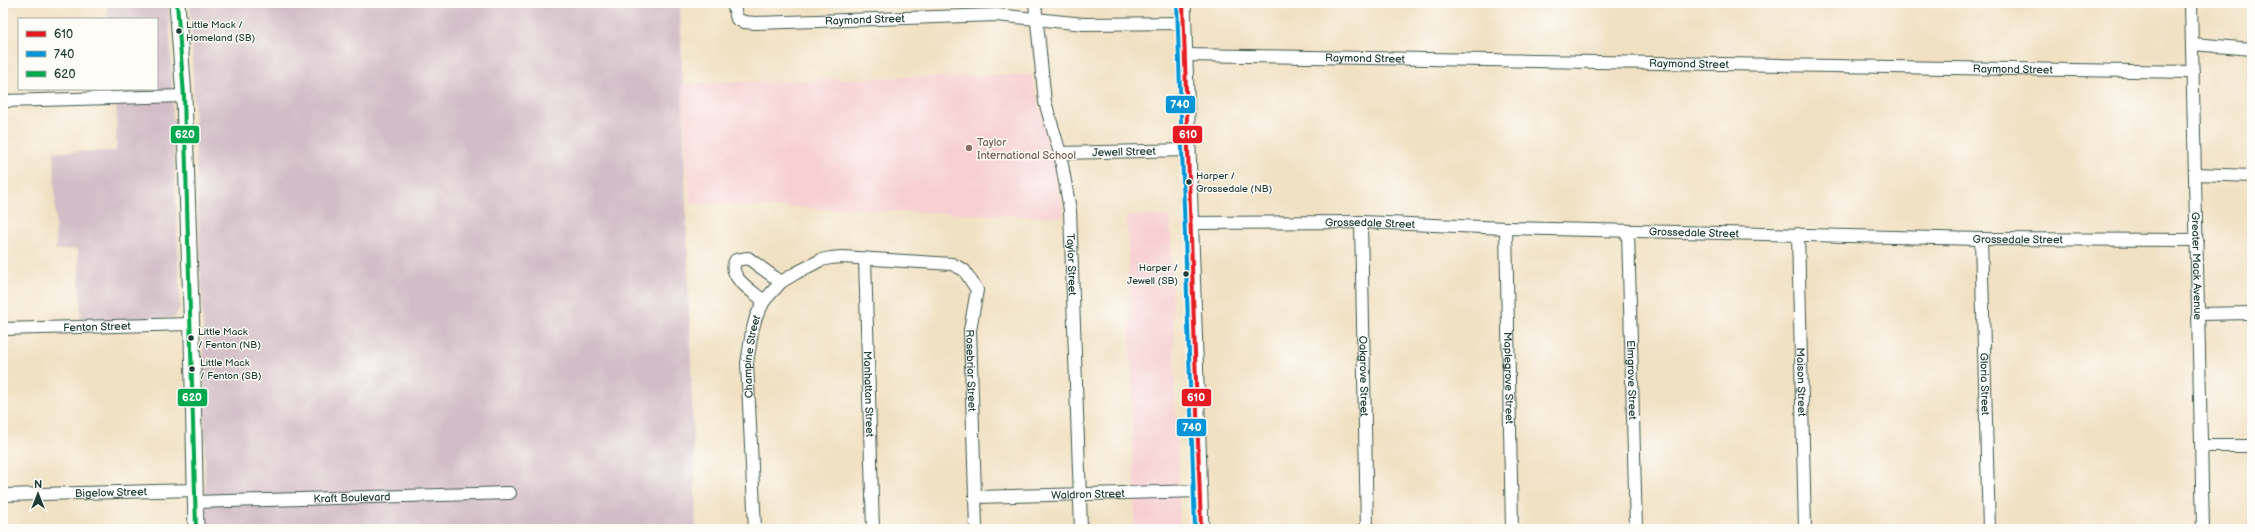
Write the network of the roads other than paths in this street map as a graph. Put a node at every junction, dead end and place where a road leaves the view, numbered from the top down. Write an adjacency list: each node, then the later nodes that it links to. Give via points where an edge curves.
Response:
1 (177, 3): 12 (main road)
2 (733, 3): 6 (street, Raymond Street, via 738,20 754,23 996,15)
3 (1035, 3): 6 (street, Taylor Street)
4 (1183, 3): 7 (main road)
5 (2191, 3): 8 (street, Greater Mack Avenue)
6 (1036, 19): 7 (street, Raymond Street, via 1084,24); 15 (street, Taylor Street, via 1045,102)
7 (1184, 23): 10 (main road)
8 (2193, 44): 9 (street); 11 (street, Greater Mack Avenue)
9 (2252, 49)
10 (1185, 55): 11 (street, Raymond Street); 14 (main road)
11 (2193, 72): 16 (street, Greater Mack Avenue)
12 (184, 96): 13 (street); 30 (main road)
13 (3, 101)
14 (1188, 150): 15 (street, Jewell Street); 19 (main road)
15 (1060, 153): 36 (street, Taylor Street, via 1070,210)
16 (2196, 174): 17 (street); 24 (street, Greater Mack Avenue)
17 (2252, 176)
18 (1361, 222): 19 (street, Grossedale Street); 20 (street, Grossedale Street); 46 (street, Oakgrove Street)
19 (1190, 223): 34 (main road)
20 (1506, 228): 21 (street, Grossedale Street); 47 (street, Maplegrove Street)
21 (1628, 231): 22 (street, Grossedale Street); 48 (street, Elmgrove Street)
22 (1798, 234): 23 (street, Grossedale Street); 49 (street, Maison Street)
23 (1981, 239): 24 (street, Grossedale Street); 50 (street, Gloria Street)
24 (2197, 240): 29 (street, Greater Mack Avenue)
25 (865, 260): 26 (street, Champine Street, via 842,257 821,260); 39 (street, Rosebriar Street, via 952,264 964,270 974,284 977,296 970,330); 42 (street, Manhattan Street)
26 (781, 282): 27 (street, Champine Street); 27 (street, via 748,258 736,260 733,266 735,275)
27 (764, 302): 41 (street, Champine Street, via 752,332 747,363)
28 (2252, 313): 29 (street)
29 (2199, 314): 32 (street, Greater Mack Avenue)
30 (191, 324): 31 (street, Fenton Street); 38 (main road)
31 (3, 329)
32 (2202, 446): 33 (street); 51 (street, Greater Mack Avenue)
33 (2252, 446)
34 (1200, 491): 36 (street, Waldron Street); 45 (main road)
35 (510, 493): 38 (street, Kraft Boulevard)
36 (1080, 494): 39 (street, Waldron Street); 44 (street, Taylor Street)
37 (3, 495): 38 (street, Bigelow Street)
38 (195, 496): 40 (main road)
39 (976, 497): 43 (street, Rosebriar Street)
40 (196, 529)
41 (755, 529)
42 (873, 529)
43 (976, 529)
44 (1081, 529)
45 (1201, 529)
46 (1367, 529)
47 (1512, 529)
48 (1636, 529)
49 (1804, 529)
50 (1989, 529)
51 (2202, 529)

